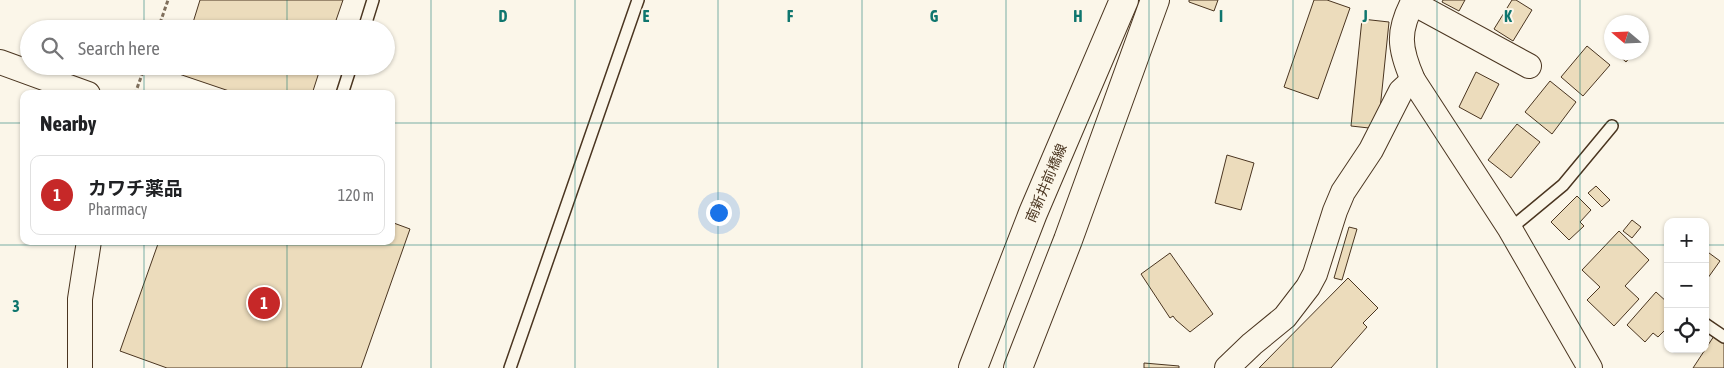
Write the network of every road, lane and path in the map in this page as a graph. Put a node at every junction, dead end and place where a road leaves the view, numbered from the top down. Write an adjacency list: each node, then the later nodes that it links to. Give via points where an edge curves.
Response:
1 (168, 0): 7 (path)
2 (374, 0): 8 (lane)
3 (638, 0): 25 (lane)
4 (1124, 0): 26 (main road, 南新井前橋線, via 1033,213)
5 (1155, 0): 27 (main road)
6 (1413, 2): 10 (street); 15 (street, via 1401,42 1404,60)
7 (161, 20)
8 (367, 20)
9 (0, 62): 11 (street)
10 (1529, 66)
11 (20, 69)
12 (36, 75): 16 (street)
13 (142, 75): 17 (path)
14 (348, 75): 18 (lane)
15 (1413, 80): 20 (street); 28 (street, via 1401,91 1371,150 1343,192 1308,287 1285,317)
16 (77, 90)
17 (136, 90)
18 (343, 90)
19 (1612, 126): 20 (lane, via 1563,184)
20 (1510, 229): 29 (street)
21 (88, 245): 24 (street, via 80,300)
22 (1709, 327): 23 (lane)
23 (1724, 337)
24 (80, 368)
25 (510, 368)
26 (973, 368)
27 (1018, 368)
28 (1227, 368)
29 (1590, 368)

